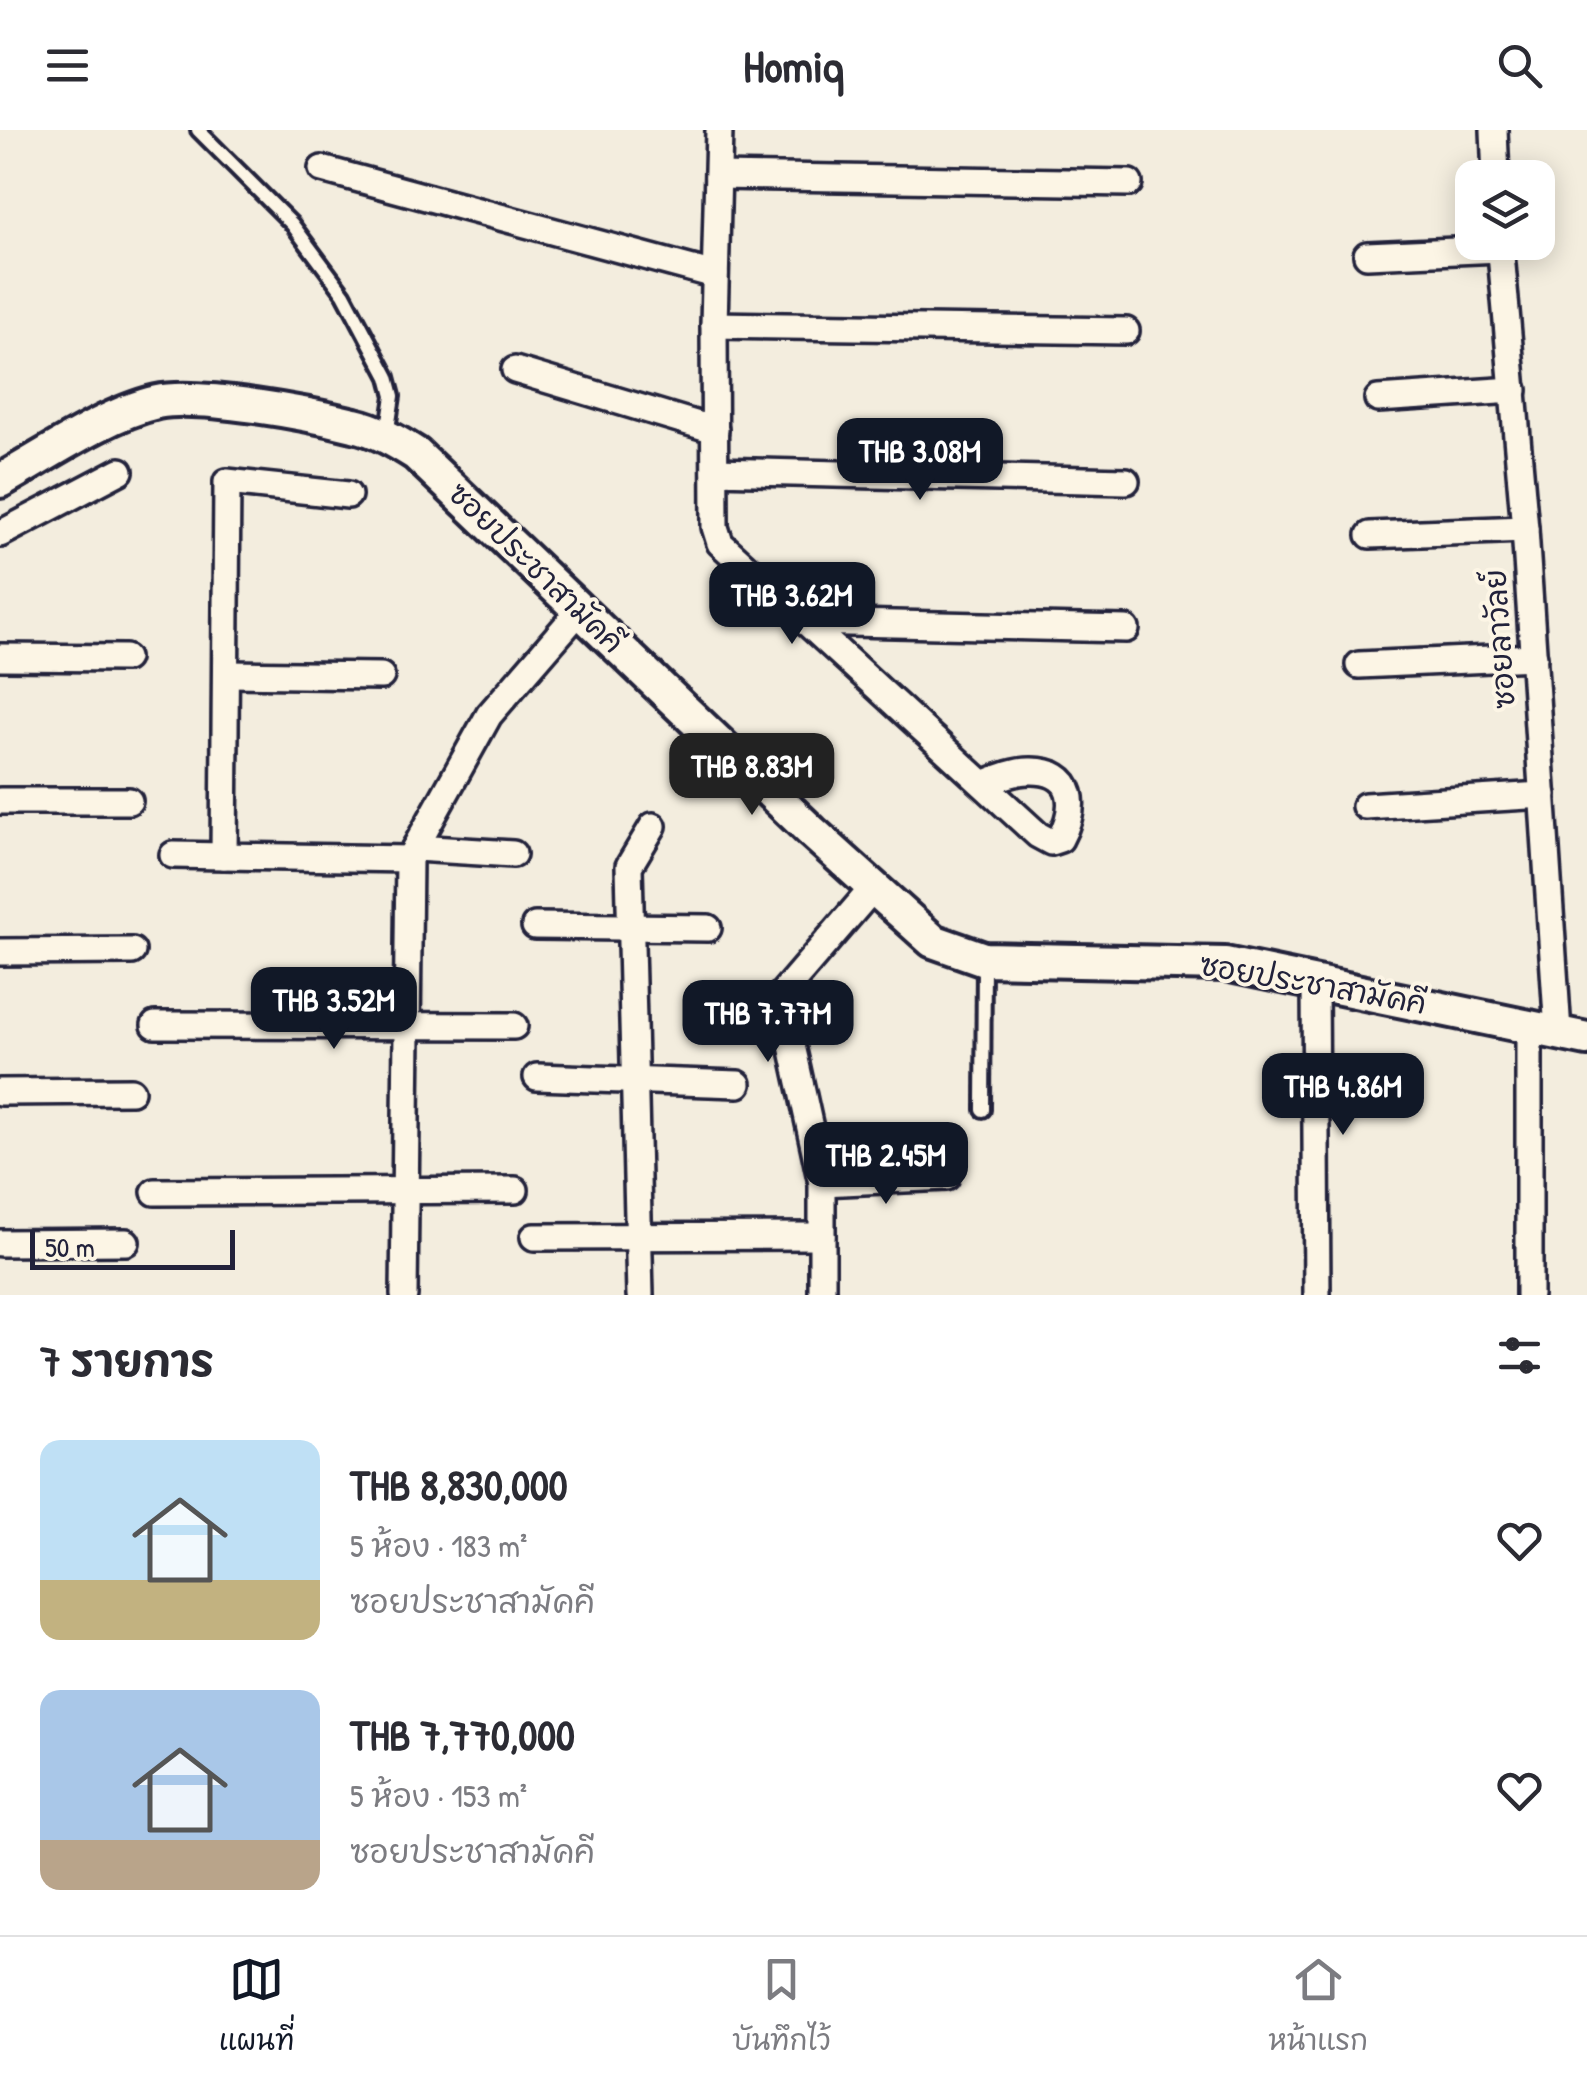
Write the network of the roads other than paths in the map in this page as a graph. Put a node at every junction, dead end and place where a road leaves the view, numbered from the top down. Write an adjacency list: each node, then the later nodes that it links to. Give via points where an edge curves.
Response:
1 (198, 130): 18 (lane, via 292,224 344,294 388,377)
2 (719, 130): 6 (street)
3 (1494, 130): 4 (street)
4 (1495, 160)
5 (322, 169): 11 (street)
6 (718, 176): 7 (street); 11 (street)
7 (1129, 183)
8 (1455, 249): 9 (street)
9 (1367, 256)
10 (1501, 260): 15 (street, ซอยลาวัลย์)
11 (716, 275): 12 (street)
12 (714, 325): 13 (street); 17 (street)
13 (1126, 331)
14 (515, 370): 17 (street)
15 (1514, 390): 16 (street); 24 (street, ซอยลาวัลย์)
16 (1378, 399)
17 (715, 430): 20 (street)
18 (387, 436): 21 (street, ซอยประชาสามัคคี, via 211,401 159,402 119,416); 27 (street, ซอยประชาสามัคคี, via 416,454)
19 (120, 471): 25 (street)
20 (715, 471): 22 (street); 28 (street, via 720,543)
21 (0, 481)
22 (1126, 481)
23 (348, 494): 34 (street, via 227,482)
24 (1525, 529): 26 (street); 31 (street, ซอยลาวัลย์)
25 (0, 534)
26 (1370, 536)
27 (580, 610): 42 (street, via 490,715); 46 (street, ซอยประชาสามัคคี)
28 (805, 622): 29 (street); 36 (street)
29 (1126, 629)
30 (0, 657): 32 (street)
31 (1534, 657): 33 (street); 37 (street, ซอยลาวัลย์)
32 (124, 658)
33 (1359, 665)
34 (226, 674): 35 (street); 45 (street)
35 (381, 676)
36 (983, 784)
37 (1543, 795): 40 (street); 57 (street, ซอยลาวัลย์)
38 (0, 801): 39 (street)
39 (129, 801)
40 (1365, 806)
41 (653, 826): 48 (street, via 629,866)
42 (412, 853): 43 (street); 45 (street); 54 (street)
43 (512, 854)
44 (173, 855): 45 (street)
45 (224, 856)
46 (873, 888): 52 (street, ซอยประชาสามัคคี, via 933,941); 65 (street, via 780,996)
47 (535, 926): 48 (street)
48 (631, 926): 49 (street); 59 (street)
49 (708, 928)
50 (132, 951): 51 (street)
51 (0, 952)
52 (984, 959): 53 (street, ซอยประชาสามัคคี, via 1225,964); 63 (lane)
53 (1315, 980): 57 (street, ซอยประชาสามัคคี); 77 (street)
54 (406, 1024): 55 (street); 56 (street); 66 (street)
55 (155, 1025)
56 (514, 1026)
57 (1558, 1032): 78 (street, ซอยลาวัลย์)
58 (537, 1077): 59 (street)
59 (635, 1081): 60 (street); 71 (street)
60 (738, 1084)
61 (131, 1091): 62 (street)
62 (0, 1092)
63 (983, 1110)
64 (946, 1176): 65 (street)
65 (822, 1183): 69 (street)
66 (404, 1190): 67 (street); 68 (street); 74 (street)
67 (515, 1190)
68 (156, 1192)
69 (822, 1236): 71 (street); 76 (street)
70 (534, 1237): 71 (street)
71 (639, 1237): 75 (street)
72 (0, 1242): 73 (street)
73 (126, 1242)
74 (404, 1295)
75 (640, 1295)
76 (822, 1295)
77 (1317, 1295)
78 (1529, 1295)

